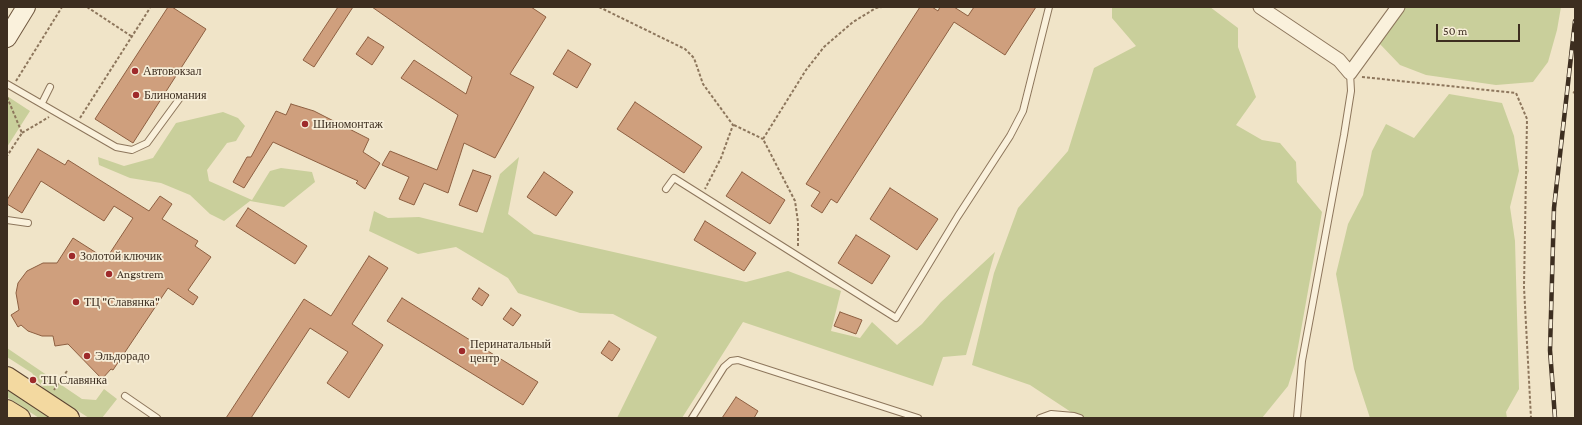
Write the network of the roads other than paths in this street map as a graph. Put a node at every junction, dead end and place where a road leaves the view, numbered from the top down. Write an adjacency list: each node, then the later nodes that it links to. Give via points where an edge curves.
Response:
1 (26, 7): 5 (main road)
2 (1049, 7): 11 (lane, via 1023,111 896,318 674,178)
3 (1260, 7): 6 (street, via 1338,60)
4 (1398, 7): 6 (street)
5 (7, 38)
6 (1350, 74): 24 (lane, via 1351,91 1302,361)
7 (10, 85): 10 (lane)
8 (50, 87): 10 (lane)
9 (180, 98): 10 (lane, via 146,143 132,150 116,147)
10 (42, 103)
11 (666, 189)
12 (7, 220): 13 (lane)
13 (28, 223)
14 (7, 377): 18 (main road)
15 (125, 396): 19 (lane)
16 (7, 410): 17 (main road)
17 (20, 418)
18 (70, 418)
19 (156, 418)
20 (692, 418): 21 (lane, via 724,367 731,361 738,360)
21 (918, 418)
22 (1040, 418): 23 (lane, via 1051,414)
23 (1080, 418)
24 (1296, 418)

